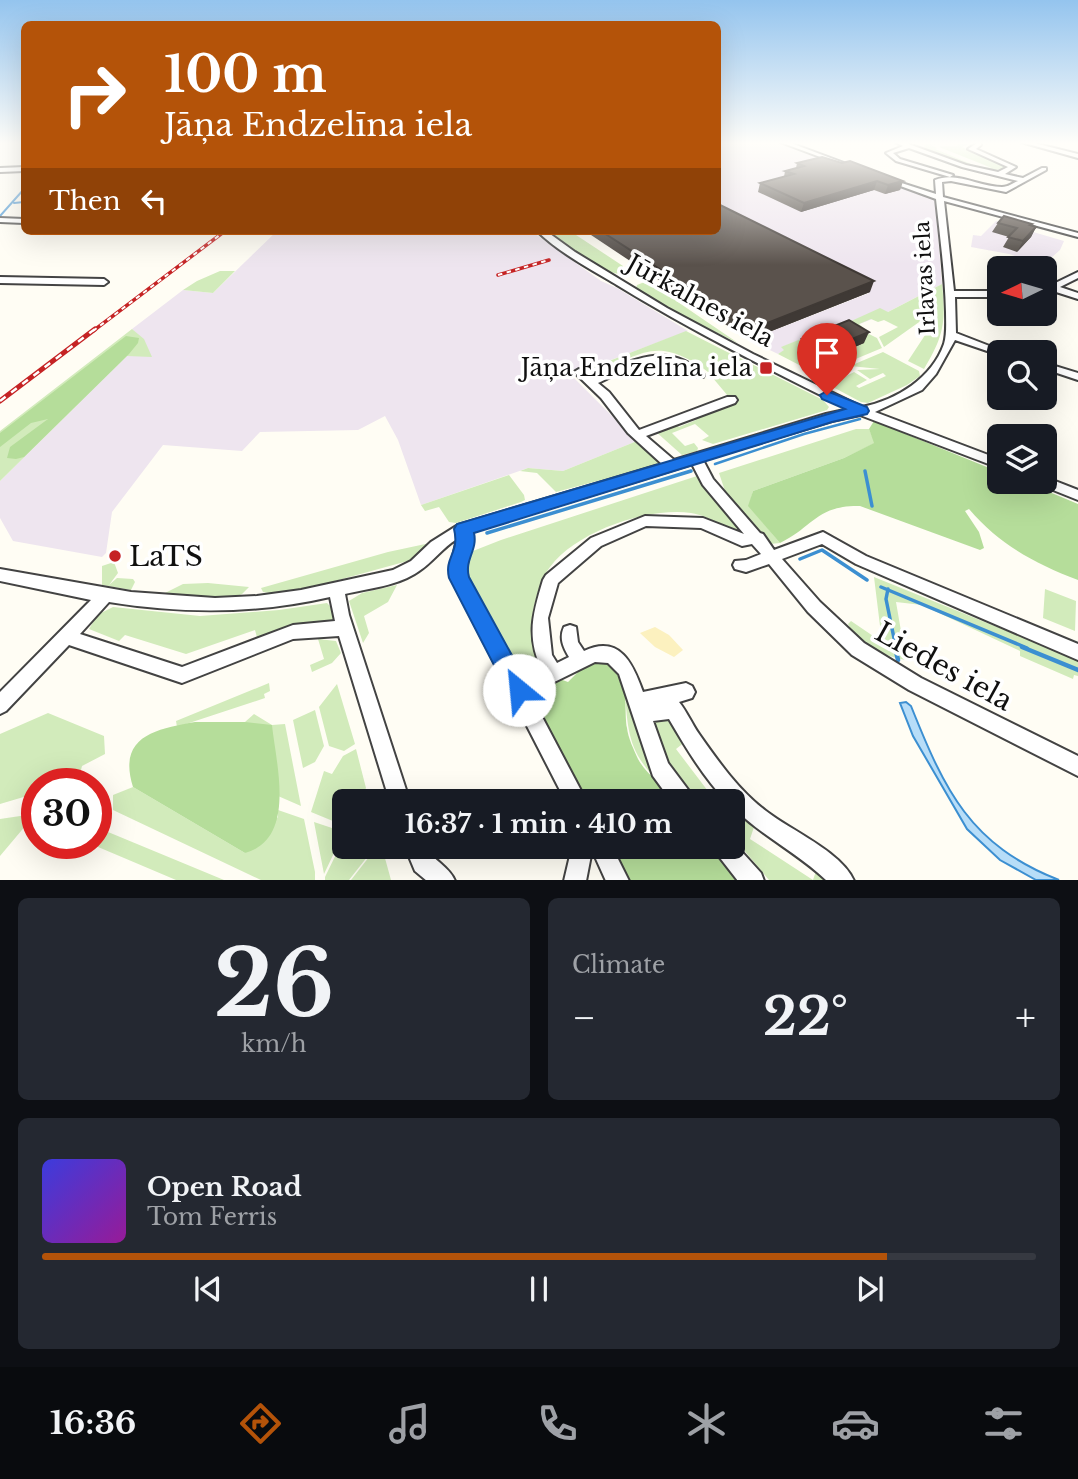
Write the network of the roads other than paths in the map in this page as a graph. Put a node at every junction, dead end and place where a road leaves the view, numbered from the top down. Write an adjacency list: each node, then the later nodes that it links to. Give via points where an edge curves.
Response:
1 (896, 183): 6 (street)
2 (934, 183): 6 (street)
3 (938, 183): 7 (street, Irlavas iela)
4 (967, 183): 5 (street, via 1006,190)
5 (1018, 183)
6 (913, 189): 7 (street)
7 (940, 198): 11 (street); 17 (street, Irlavas iela)
8 (0, 220): 9 (street)
9 (21, 221)
10 (546, 235): 28 (street, Jūrkalnes iela, via 690,325)
11 (1078, 235)
12 (1078, 275): 15 (street)
13 (0, 280): 14 (street)
14 (104, 282)
15 (1057, 285)
16 (1057, 291): 19 (street)
17 (950, 294): 18 (street); 20 (street, Irlavas iela)
18 (987, 294)
19 (1078, 296)
20 (951, 335): 21 (street); 28 (street, Irlavas iela, via 926,383)
21 (987, 347)
22 (1057, 370): 25 (street)
23 (579, 372): 26 (street)
24 (699, 375): 26 (street, via 677,360 655,357)
25 (1078, 377)
26 (590, 382): 29 (street)
27 (731, 400): 29 (street)
28 (862, 411): 30 (street, Jūrkalnes iela); 31 (street, via 830,417)
29 (637, 435): 32 (street)
30 (987, 459)
31 (698, 461): 32 (street); 36 (street, Liedes iela, via 708,482)
32 (672, 465): 35 (street)
33 (1057, 487): 34 (street)
34 (1078, 495)
35 (463, 529): 40 (street, via 445,538 408,571); 48 (street, via 467,544 456,567 459,578)
36 (758, 538): 37 (street, Liedes iela); 47 (street, via 742,540 703,523 645,521 596,542 551,580 540,618 544,656)
37 (772, 556): 38 (street); 45 (street, via 827,539 861,560); 52 (street, Liedes iela, via 823,617 858,649 903,677)
38 (740, 565)
39 (0, 575): 41 (street)
40 (337, 590): 41 (street, via 292,599 213,605); 42 (street)
41 (104, 597): 44 (street)
42 (345, 628): 44 (street, via 293,632 182,675); 53 (street)
43 (570, 632): 46 (street, via 570,644)
44 (67, 636): 50 (street)
45 (1078, 652)
46 (580, 660): 47 (street); 51 (street, via 603,653 618,659 627,671)
47 (553, 674): 48 (street)
48 (519, 690): 54 (street)
49 (686, 692): 51 (street)
50 (0, 705)
51 (639, 708): 55 (street, via 660,769); 64 (street, via 674,709 725,785 758,818)
52 (1078, 766)
53 (396, 789)
54 (570, 789)
55 (675, 789)
56 (421, 859): 60 (street)
57 (579, 859): 61 (street)
58 (607, 859): 62 (street)
59 (735, 859): 63 (street)
60 (444, 880)
61 (575, 880)
62 (618, 880)
63 (753, 880)
64 (843, 880)

